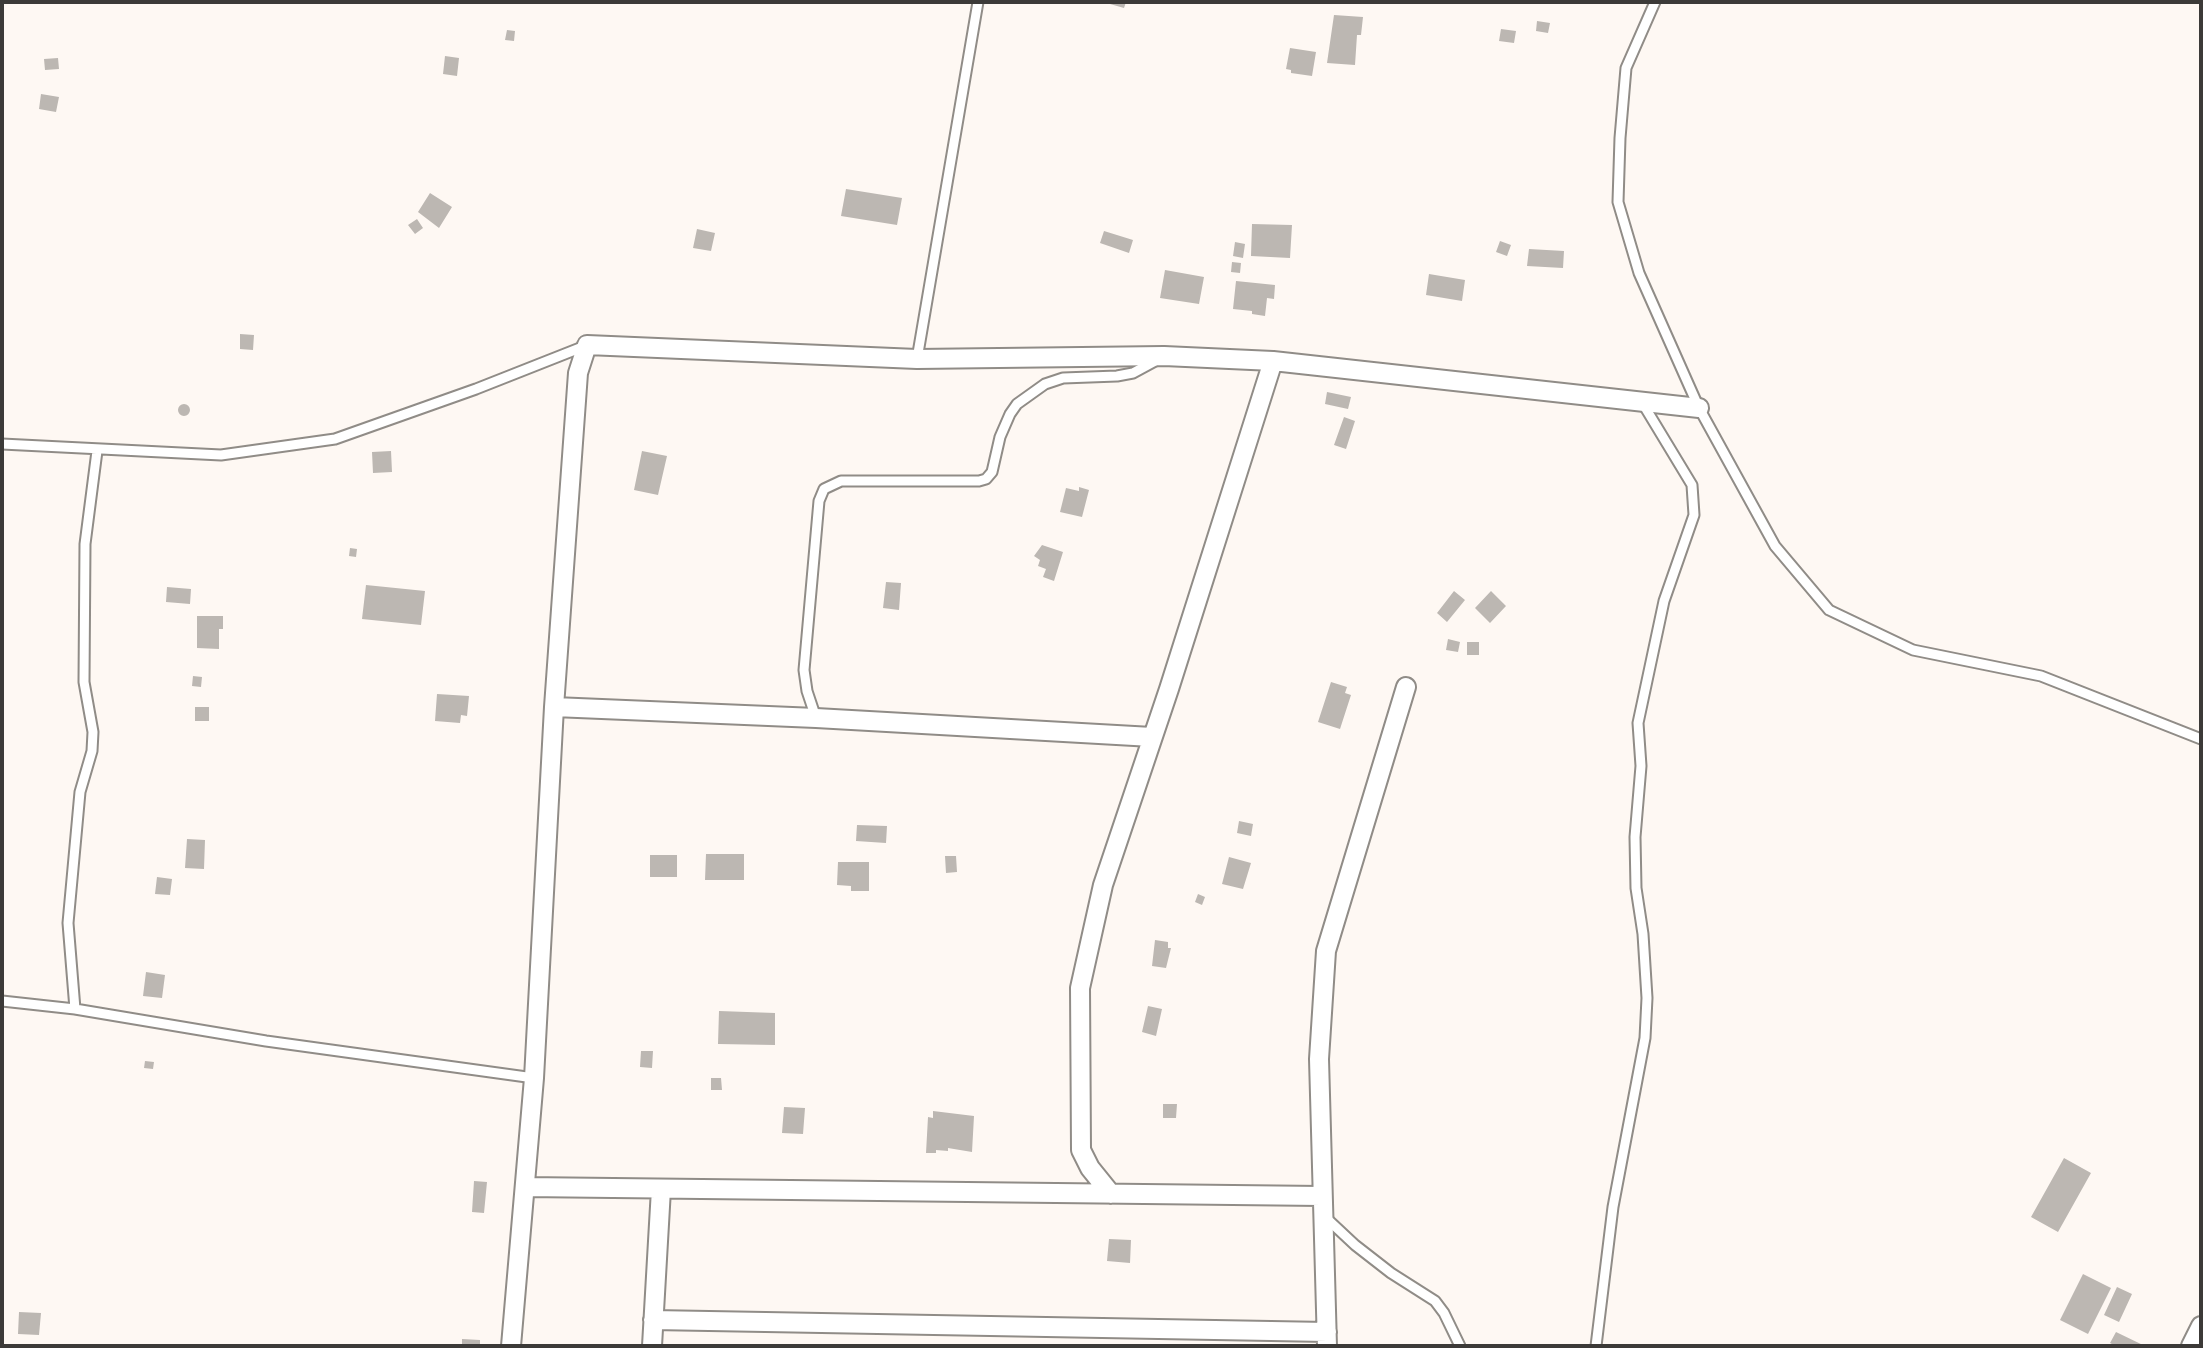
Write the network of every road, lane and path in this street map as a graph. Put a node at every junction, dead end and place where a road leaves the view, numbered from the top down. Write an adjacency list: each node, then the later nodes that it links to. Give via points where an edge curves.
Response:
1 (978, 2): 5 (lane)
2 (1655, 2): 8 (lane, via 1626,68 1618,202 1639,273)
3 (587, 345): 5 (street); 10 (lane, via 335,439 221,455); 12 (street, via 578,373)
4 (1164, 356): 5 (street); 6 (street); 13 (lane, via 1133,373 1045,384 1010,414 986,479 841,481 824,489 804,670)
5 (917, 359)
6 (1273, 361): 7 (street); 14 (street)
7 (1642, 402): 8 (street); 30 (lane, via 1692,485 1694,515 1664,601 1638,723 1636,888 1644,950 1645,1038 1613,1207)
8 (1699, 408): 15 (lane, via 1775,546 1829,610 1913,650 2041,676)
9 (2, 444): 10 (lane)
10 (97, 451): 17 (lane, via 85,544 84,682 92,751 80,792 68,923)
11 (1406, 687): 22 (street, via 1326,951 1319,1059)
12 (554, 707): 13 (street); 18 (street)
13 (816, 718): 14 (street)
14 (1152, 737): 21 (street, via 1103,885 1080,988 1081,1150)
15 (2201, 739)
16 (2, 1001): 17 (lane)
17 (75, 1009): 18 (lane)
18 (534, 1078): 19 (street)
19 (525, 1187): 20 (street); 27 (street)
20 (661, 1189): 21 (street); 24 (street)
21 (1111, 1194): 22 (street)
22 (1321, 1196): 23 (street)
23 (1324, 1216): 26 (street); 29 (lane, via 1391,1273 1435,1301)
24 (653, 1320): 26 (street); 28 (street)
25 (2201, 1326): 31 (street)
26 (1327, 1339)
27 (511, 1346)
28 (652, 1346)
29 (1460, 1346)
30 (1596, 1346)
31 (2191, 1346)

